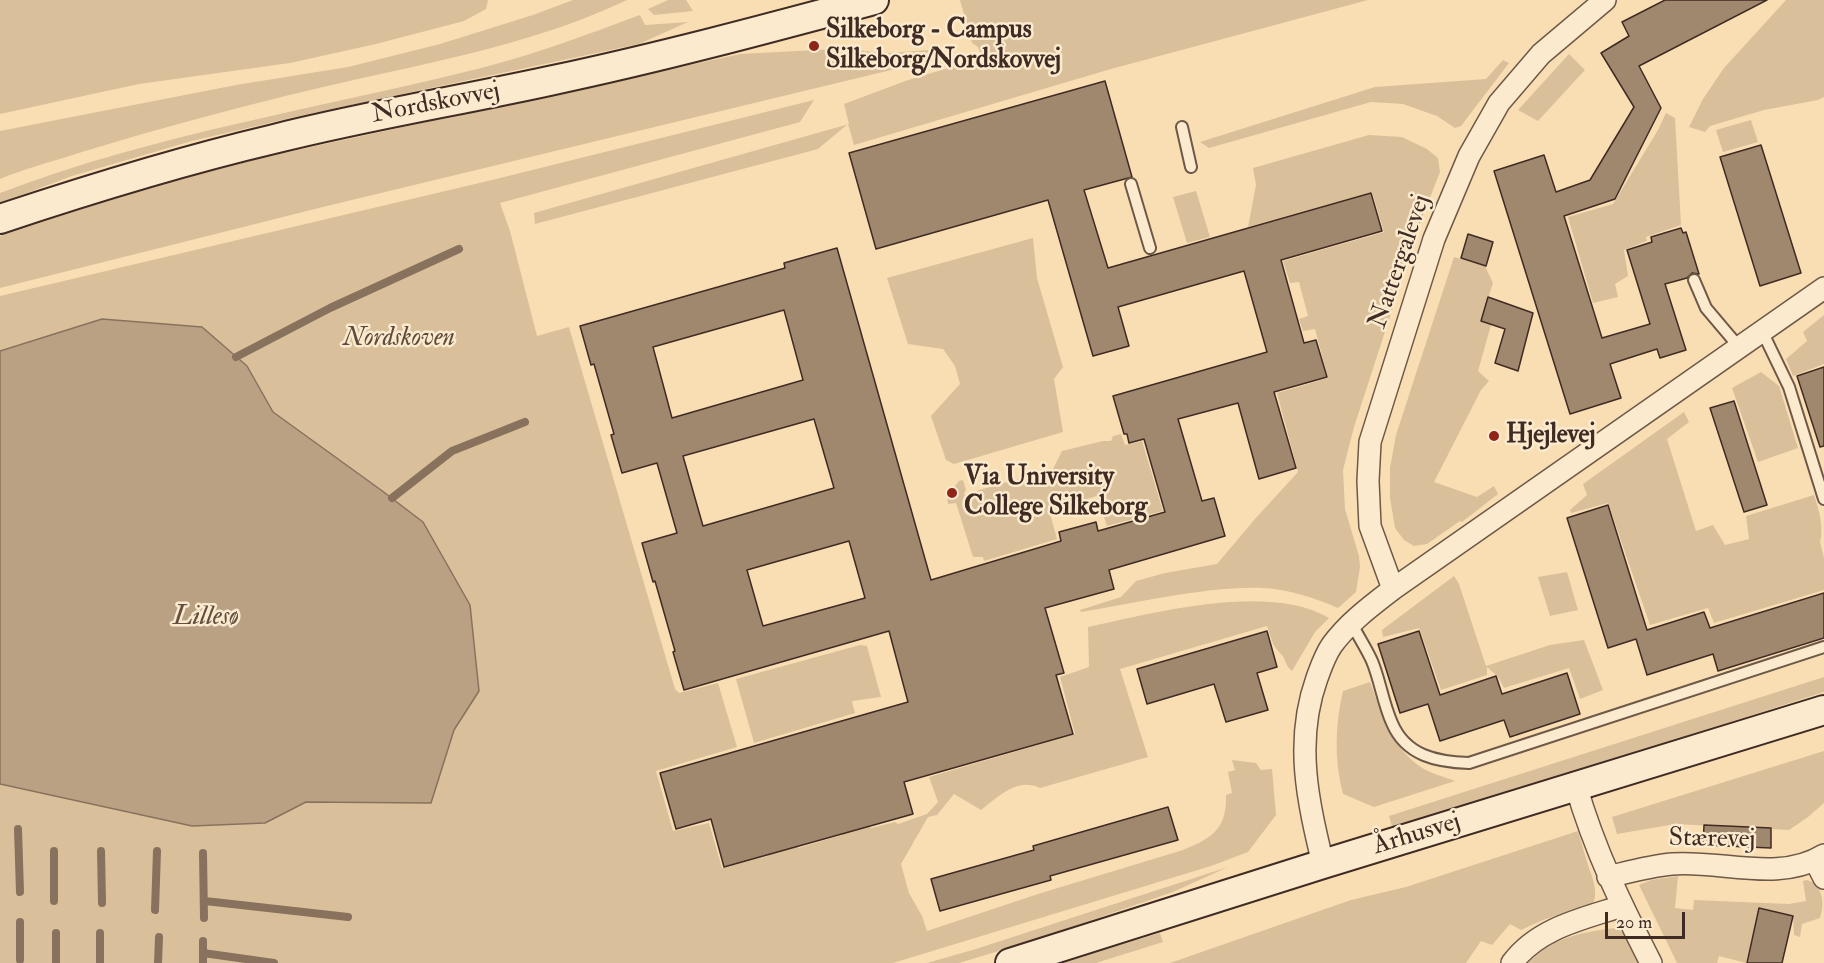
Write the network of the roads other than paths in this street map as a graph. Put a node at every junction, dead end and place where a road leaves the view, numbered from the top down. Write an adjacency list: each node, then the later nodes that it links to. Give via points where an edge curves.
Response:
1 (874, 0): 6 (street, Nordskovvej, via 550,81 265,141 139,174)
2 (1605, 0): 13 (street, Nattergalevej, via 1541,54 1499,103 1469,156 1434,239 1370,442 1370,526)
3 (1182, 127): 4 (lane)
4 (1191, 167)
5 (1131, 184): 7 (lane)
6 (0, 219)
7 (1150, 248)
8 (1694, 280): 11 (lane, via 1706,308)
9 (1824, 288): 10 (street)
10 (1762, 331): 11 (street); 12 (lane, via 1789,387)
11 (1740, 347): 13 (street)
12 (1824, 499)
13 (1393, 589): 14 (street)
14 (1352, 624): 15 (lane, via 1372,662 1392,724 1419,754 1443,763 1469,763); 18 (street, via 1331,646 1321,665 1305,719 1304,764)
15 (1824, 647)
16 (1824, 710): 17 (street, Århusvej)
17 (1576, 786): 18 (street, Århusvej); 20 (street)
18 (1323, 864): 22 (street, Århusvej)
19 (1821, 864): 20 (street, Stærevej, via 1753,869 1674,864)
20 (1608, 877): 21 (street)
21 (1622, 906): 23 (street, via 1540,936); 24 (street)
22 (1010, 963)
23 (1512, 963)
24 (1652, 963)

